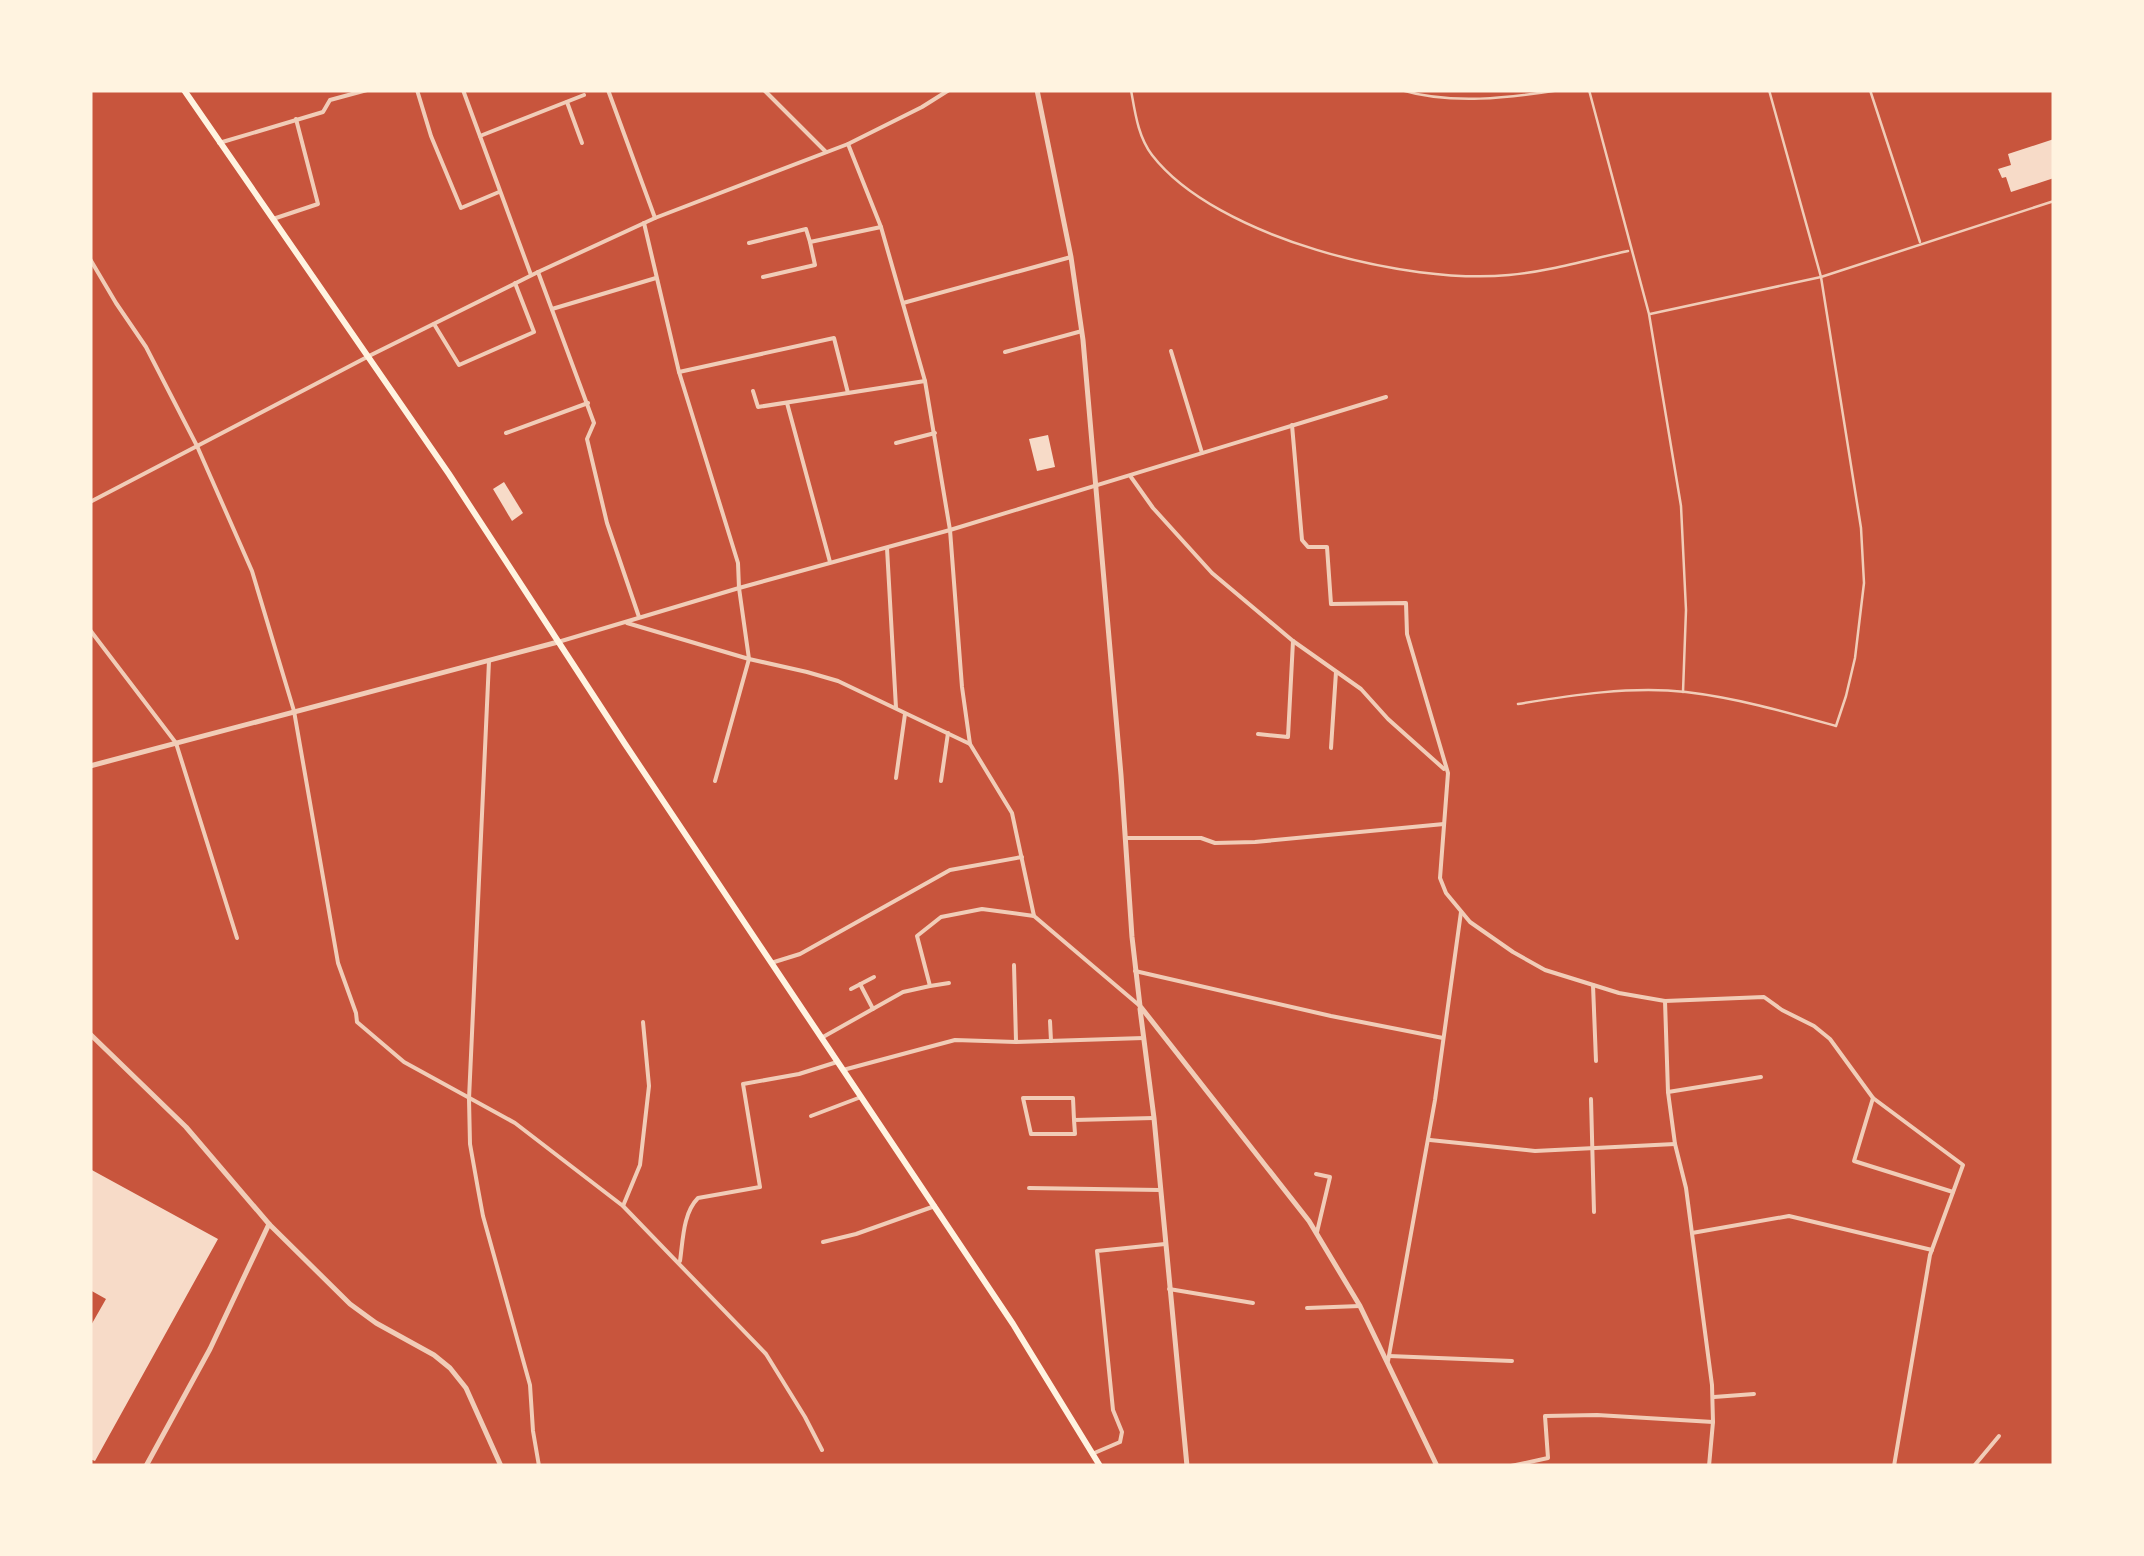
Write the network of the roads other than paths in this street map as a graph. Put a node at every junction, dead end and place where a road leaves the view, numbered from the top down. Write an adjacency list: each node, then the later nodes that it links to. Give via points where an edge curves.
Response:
1 (184, 90): 20 (main road)
2 (366, 90): 17 (street)
3 (416, 90): 23 (street, via 461,208)
4 (463, 90): 18 (street)
5 (608, 90): 25 (street)
6 (764, 90): 22 (street)
7 (948, 90): 21 (street)
8 (1037, 90): 33 (street)
9 (1131, 90): 32 (lane, via 1150,152 1176,180 1246,222 1353,260 1406,271 1511,276)
10 (1401, 90): 11 (lane, via 1424,97 1506,98)
11 (1560, 90)
12 (1588, 90): 32 (lane)
13 (1769, 90): 38 (lane)
14 (1870, 90): 31 (lane)
15 (584, 95): 16 (street)
16 (566, 102): 18 (street); 19 (street)
17 (296, 119): 20 (street); 26 (street, via 318,204)
18 (480, 136): 23 (street)
19 (582, 143)
20 (219, 144): 26 (main road)
21 (848, 144): 22 (street); 28 (street)
22 (826, 152): 25 (street)
23 (499, 192): 36 (street)
24 (2054, 200): 31 (lane)
25 (655, 218): 27 (street)
26 (273, 220): 48 (main road)
27 (644, 223): 35 (street); 39 (street)
28 (881, 227): 29 (street); 41 (street)
29 (810, 242): 30 (street, via 806,229); 37 (street, via 815,265)
30 (749, 243)
31 (1920, 244): 38 (lane)
32 (1632, 250): 43 (lane)
33 (1071, 257): 41 (street); 45 (street)
34 (90, 259): 60 (street)
35 (538, 272): 36 (street); 42 (street)
36 (531, 275): 40 (street)
37 (763, 276)
38 (1821, 277): 43 (lane); 77 (lane, via 1861,528 1864,582 1846,696 1836,726)
39 (656, 278): 42 (street); 49 (street)
40 (514, 283): 44 (street); 44 (street, via 534,332 459,365)
41 (903, 303): 50 (street)
42 (552, 309): 55 (street)
43 (1649, 314): 77 (lane, via 1681,506)
44 (434, 324): 48 (street)
45 (1082, 331): 47 (street); 63 (street)
46 (1171, 351): 61 (street)
47 (1005, 352)
48 (369, 356): 60 (street); 73 (main road)
49 (679, 372): 52 (street, via 834,338); 68 (street, via 738,563)
50 (925, 381): 52 (street); 58 (street)
51 (753, 391): 54 (street, via 758,407)
52 (848, 393): 54 (street)
53 (1386, 397): 56 (street)
54 (786, 402): 67 (street)
55 (588, 403): 57 (street); 69 (street, via 594,423 587,439 607,523)
56 (1292, 425): 61 (street); 88 (street, via 1302,540 1327,548 1331,604 1406,603 1407,634)
57 (506, 433)
58 (935, 433): 59 (street); 65 (street)
59 (896, 443)
60 (197, 446): 64 (street); 80 (street, via 252,571)
61 (1202, 453): 62 (street)
62 (1130, 477): 63 (street); 72 (street, via 1212,574)
63 (1097, 487): 65 (street); 93 (street)
64 (90, 502)
65 (950, 530): 66 (street); 85 (street)
66 (887, 548): 67 (street); 79 (street)
67 (830, 562): 68 (street)
68 (739, 588): 69 (street); 74 (street)
69 (639, 617): 70 (street)
70 (622, 622): 73 (street); 74 (street)
71 (90, 630): 84 (street)
72 (1294, 640): 76 (street); 83 (street, via 1288,737)
73 (558, 642): 75 (street); 98 (main road)
74 (750, 659): 79 (street, via 838,682); 90 (street)
75 (488, 661): 80 (street); 125 (street)
76 (1336, 672): 86 (street); 88 (street)
77 (1683, 692): 78 (lane, via 1596,692)
78 (1518, 704)
79 (896, 710): 81 (street)
80 (294, 711): 84 (street); 125 (street, via 338,963 357,1022 404,1062)
81 (905, 714): 82 (street); 89 (street)
82 (948, 733): 85 (street); 91 (street)
83 (1258, 734)
84 (176, 743): 87 (street); 97 (street)
85 (970, 744): 94 (street, via 1012,813)
86 (1331, 748)
87 (90, 766)
88 (1448, 773): 92 (street)
89 (896, 778)
90 (716, 781)
91 (941, 782)
92 (1444, 824): 93 (street, via 1256,842); 95 (street, via 1440,878)
93 (1126, 838): 100 (street)
94 (1022, 858): 96 (street); 98 (street, via 950,870 800,954)
95 (1460, 912): 105 (street, via 1528,962); 115 (street)
96 (1034, 916): 104 (street, via 982,909 941,916 917,936); 108 (street)
97 (237, 938)
98 (771, 963): 113 (main road)
99 (1014, 965): 117 (street)
100 (1136, 971): 108 (street); 115 (street)
101 (874, 977): 103 (street)
102 (949, 983): 104 (street)
103 (860, 984): 106 (street); 109 (street)
104 (930, 986): 109 (street)
105 (1593, 986): 107 (street); 118 (street)
106 (851, 989)
107 (1665, 1001): 122 (street); 124 (street, via 1764,997 1830,1039)
108 (1140, 1006): 114 (street); 141 (street)
109 (873, 1010): 113 (street)
110 (1050, 1021): 116 (street)
111 (644, 1022): 137 (street, via 649,1086 640,1165)
112 (90, 1034): 140 (street, via 186,1127)
113 (821, 1038): 119 (main road)
114 (1144, 1038): 116 (street); 128 (street)
115 (1443, 1038): 130 (street)
116 (1051, 1041): 117 (street)
117 (1016, 1042): 120 (street, via 955,1040)
118 (1596, 1061)
119 (837, 1062): 120 (main road); 146 (street, via 743,1084 760,1187 693,1202)
120 (842, 1070): 123 (main road)
121 (1761, 1077): 122 (street)
122 (1668, 1092): 131 (street)
123 (862, 1097): 127 (street); 138 (main road)
124 (1873, 1098): 136 (street, via 1963,1165); 136 (street, via 1854,1161)
125 (469, 1099): 137 (street, via 515,1123); 161 (street, via 483,1216 530,1385)
126 (1590, 1099): 132 (street)
127 (811, 1116)
128 (1154, 1118): 129 (street); 135 (street)
129 (1074, 1120): 129 (street, via 1075,1134 1031,1134 1023,1098 1073,1098)
130 (1428, 1140): 132 (street, via 1535,1151); 151 (street)
131 (1674, 1144): 132 (street); 142 (street)
132 (1592, 1148): 139 (street)
133 (1316, 1174): 141 (street, via 1330,1178)
134 (1028, 1188): 135 (street)
135 (1160, 1190): 144 (street)
136 (1953, 1192): 145 (street)
137 (624, 1206): 146 (street)
138 (934, 1206): 143 (street); 158 (main road)
139 (1594, 1212)
140 (269, 1224): 159 (street); 160 (street, via 362,1313 450,1368)
141 (1317, 1233): 149 (street)
142 (1692, 1233): 145 (street, via 1789,1216); 154 (street)
143 (823, 1242)
144 (1165, 1244): 147 (street); 158 (street, via 1096,1251 1112,1410 1122,1432 1120,1442)
145 (1932, 1250): 167 (street)
146 (680, 1262): 157 (street, via 766,1354)
147 (1169, 1288): 148 (street); 163 (street)
148 (1254, 1302)
149 (1360, 1306): 150 (street); 151 (street)
150 (1307, 1308)
151 (1388, 1358): 152 (street); 164 (street)
152 (1512, 1360)
153 (1754, 1394): 154 (street)
154 (1712, 1397): 155 (street)
155 (1713, 1422): 165 (street, via 1545,1416 1548,1458); 166 (street)
156 (1999, 1436): 168 (street)
157 (822, 1450)
158 (1092, 1454): 162 (main road)
159 (146, 1466)
160 (501, 1466)
161 (539, 1466)
162 (1100, 1466)
163 (1187, 1466)
164 (1438, 1466)
165 (1511, 1466)
166 (1709, 1466)
167 (1894, 1466)
168 (1974, 1466)

